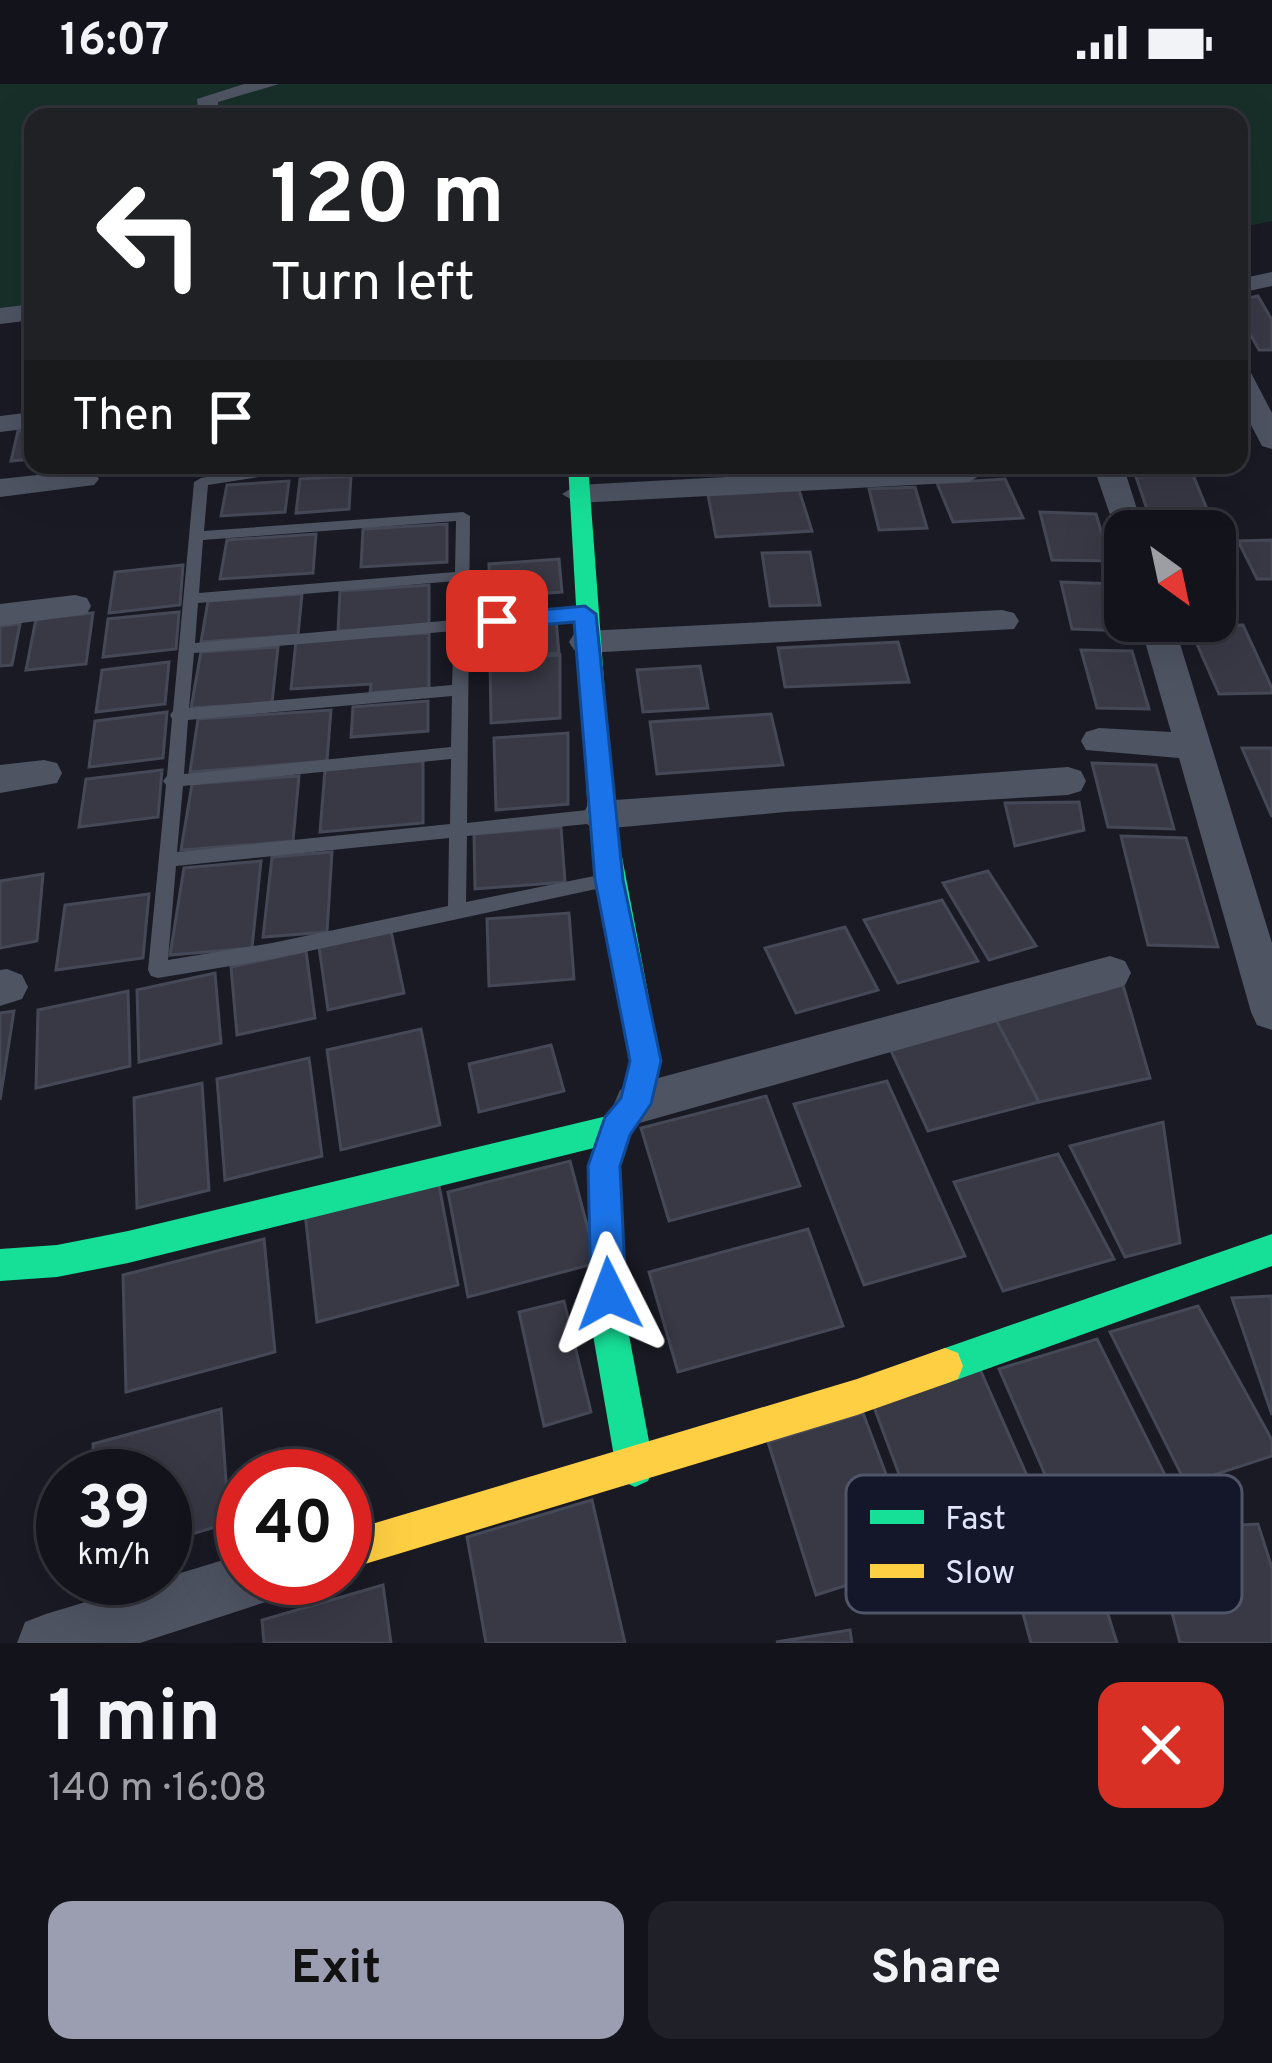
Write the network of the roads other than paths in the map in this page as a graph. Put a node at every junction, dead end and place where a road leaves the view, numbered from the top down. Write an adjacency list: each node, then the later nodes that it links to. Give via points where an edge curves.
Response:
1 (269, 84): 2 (street, via 211,98)
2 (206, 108)
3 (1248, 393): 4 (street)
4 (1272, 440)
5 (254, 474): 12 (lane, via 201,482)
6 (913, 474): 9 (street)
7 (1111, 474): 11 (street)
8 (84, 478): 10 (street)
9 (577, 480): 19 (street)
10 (0, 488)
11 (1122, 510)
12 (196, 536): 13 (lane, via 463,516); 14 (lane)
13 (462, 576): 14 (lane); 18 (lane)
14 (190, 599): 21 (lane)
15 (75, 606): 16 (street)
16 (0, 614)
17 (1002, 621): 19 (street)
18 (461, 624): 19 (lane); 21 (lane); 22 (lane)
19 (586, 628): 31 (street)
20 (1162, 642): 25 (street)
21 (185, 649): 23 (lane)
22 (460, 690): 23 (lane); 26 (lane)
23 (178, 715): 30 (lane)
24 (1099, 741): 25 (street)
25 (1193, 746): 37 (street)
26 (461, 752): 30 (lane); 32 (lane)
27 (44, 773): 28 (street)
28 (0, 778)
29 (1069, 781): 31 (street)
30 (172, 782): 33 (lane)
31 (601, 815): 32 (lane); 34 (street)
32 (461, 831): 33 (lane); 35 (lane)
33 (166, 860): 35 (lane, via 158,970)
34 (609, 880): 35 (lane); 38 (street, via 646,1061)
35 (457, 908)
36 (1110, 973): 38 (street)
37 (1272, 1012)
38 (626, 1116): 40 (street, via 128,1246); 41 (street, via 604,1166 611,1335)
39 (1272, 1250): 41 (street)
40 (0, 1265)
41 (634, 1468): 42 (street)
42 (372, 1543)
43 (216, 1591): 44 (street)
44 (46, 1643)

